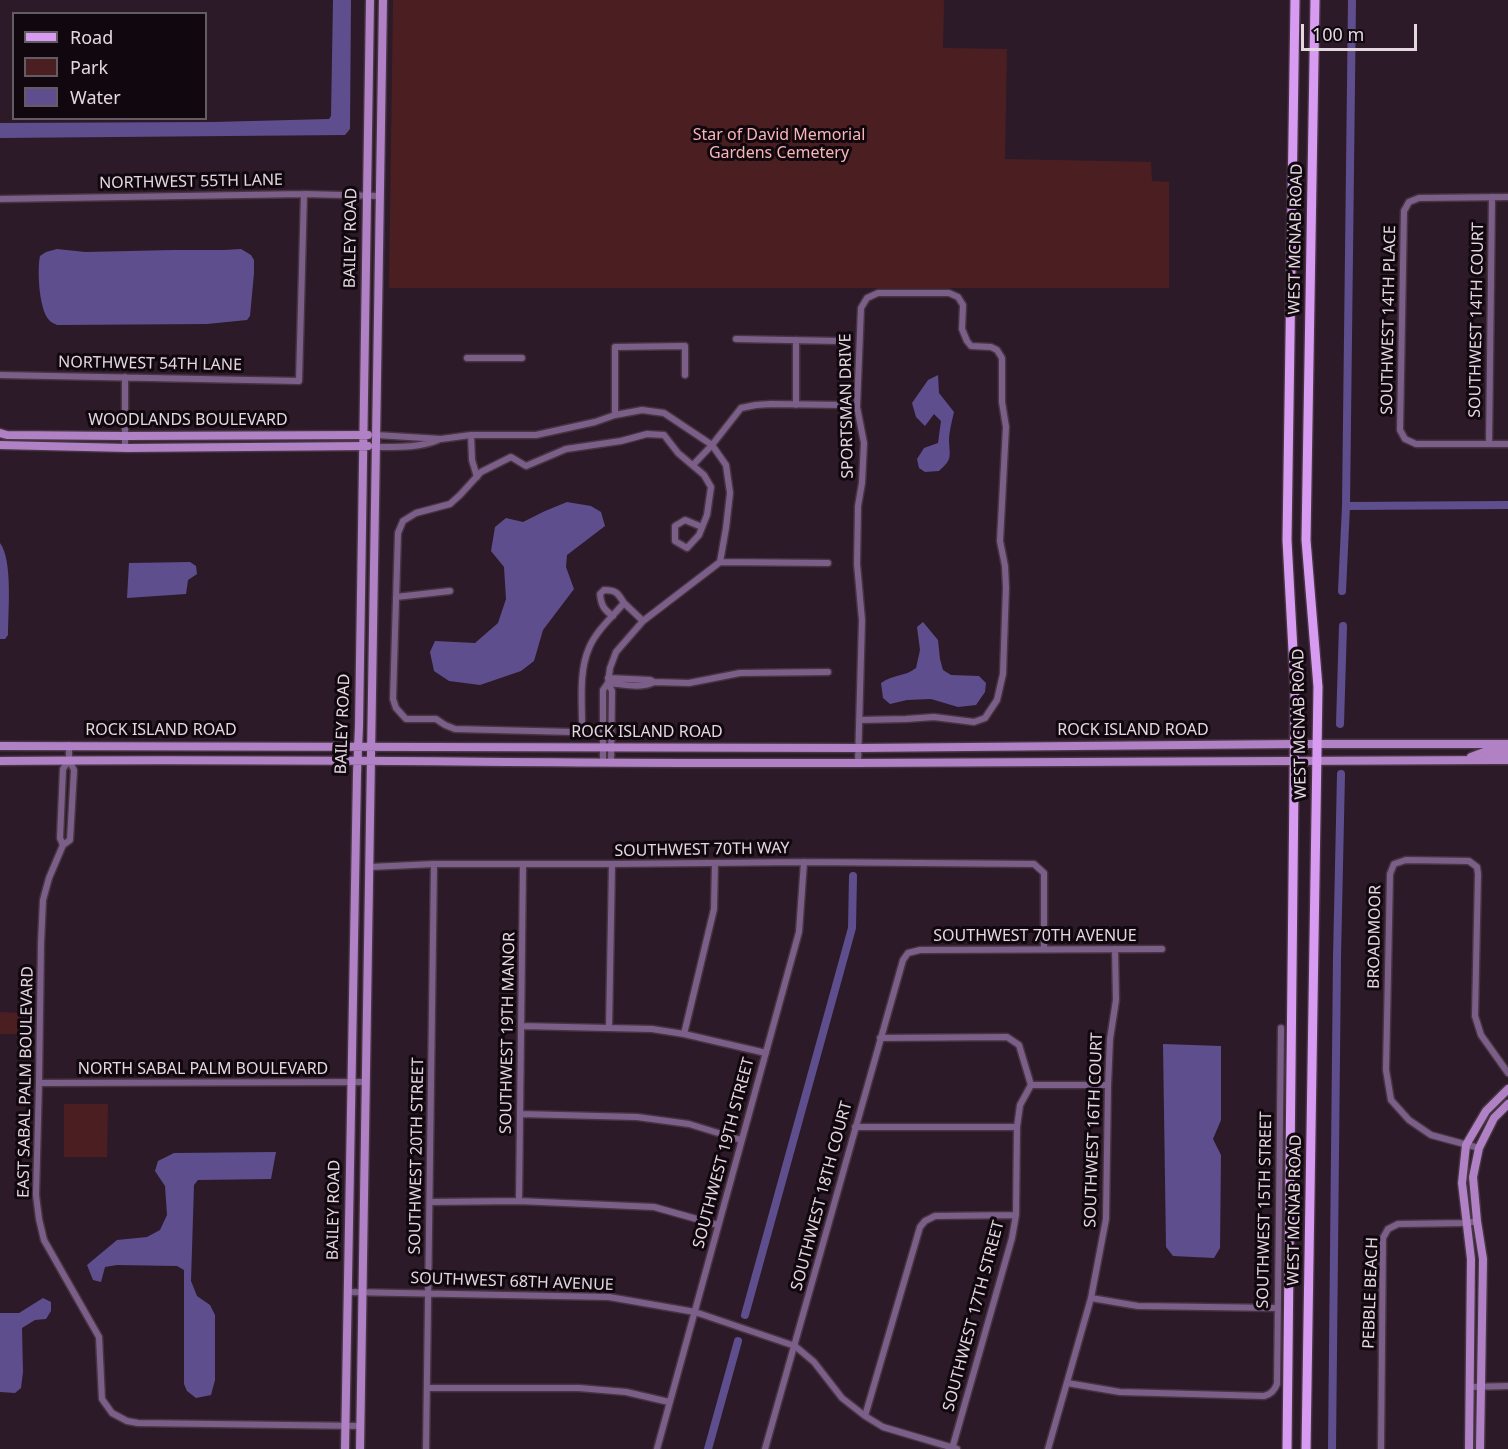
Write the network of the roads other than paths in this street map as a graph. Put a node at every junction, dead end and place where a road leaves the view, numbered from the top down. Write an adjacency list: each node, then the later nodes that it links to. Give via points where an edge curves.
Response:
1 (369, 0): 6 (street, BAILEY ROAD)
2 (383, 0): 7 (street, BAILEY ROAD)
3 (1295, 0): 48 (main road, WEST MCNAB ROAD, via 1287,540)
4 (1315, 0): 49 (main road, WEST MCNAB ROAD, via 1306,540 1318,687)
5 (304, 194): 6 (street, NORTHWEST 55TH LANE); 10 (street, NORTHWEST 55TH LANE); 18 (street, NORTHWEST 54TH LANE, via 299,381)
6 (367, 196): 7 (street, NORTHWEST 55TH LANE); 23 (street, BAILEY ROAD)
7 (380, 196): 24 (street, BAILEY ROAD)
8 (1492, 197): 9 (street); 28 (street, SOUTHWEST 14TH COURT); 28 (street, SOUTHWEST 14TH PLACE, via 1419,198 1408,202 1404,211 1400,430 1404,439 1416,444)
9 (1508, 197)
10 (1, 198)
11 (736, 339): 12 (street)
12 (796, 340): 13 (street); 19 (street)
13 (840, 341)
14 (467, 358): 15 (street)
15 (522, 358)
16 (0, 375): 18 (street, NORTHWEST 54TH LANE)
17 (685, 375): 21 (street, via 685,346 615,347)
18 (125, 377): 26 (street)
19 (796, 405): 20 (street); 31 (street, via 741,408)
20 (845, 405)
21 (615, 415): 25 (street, via 536,435); 31 (street, via 642,410 664,413)
22 (0, 433): 26 (street, WOODLANDS BOULEVARD)
23 (363, 435): 24 (street, WOODLANDS BOULEVARD); 26 (street, WOODLANDS BOULEVARD); 32 (street, BAILEY ROAD)
24 (376, 435): 27 (street); 33 (street, BAILEY ROAD)
25 (471, 435): 27 (street); 36 (street)
26 (125, 436): 34 (street)
27 (441, 439): 33 (street, via 416,446)
28 (1489, 444): 29 (street)
29 (1508, 444)
30 (0, 445): 34 (street, WOODLANDS BOULEVARD)
31 (712, 445): 35 (street); 38 (street, via 726,465 730,493)
32 (363, 446): 33 (street, WOODLANDS BOULEVARD); 34 (street, WOODLANDS BOULEVARD); 53 (street, BAILEY ROAD)
33 (376, 447): 54 (street, BAILEY ROAD)
34 (126, 448)
35 (693, 465): 36 (street, via 664,435 647,435 566,449 526,466 511,456); 37 (street, via 711,487)
36 (477, 477): 41 (street, via 450,504 416,513 403,521 398,533)
37 (702, 527): 37 (street, via 687,548 675,541 675,526 685,520)
38 (720, 562): 39 (street); 44 (street)
39 (828, 563)
40 (450, 591): 41 (street)
41 (396, 597): 43 (street, via 396,708 406,719 436,719 455,729 573,732 582,724 583,670 589,648)
42 (624, 603): 43 (street); 43 (street, via 612,590 600,594 606,611); 44 (street)
43 (613, 616)
44 (643, 621): 46 (street, via 616,652)
45 (828, 672): 46 (street, via 740,673 689,683 650,685)
46 (608, 681): 55 (street, via 603,690)
47 (859, 720): 47 (street, SPORTSMAN DRIVE, via 862,620 857,564 858,506 864,443 857,407 861,308 867,298 878,293 949,293 963,305 962,329 971,346 991,347 1002,357 1006,427 1000,541 1006,577 1003,674 997,700 985,718 974,722 934,717); 56 (street, SPORTSMAN DRIVE)
48 (1295, 744): 49 (street, ROCK ISLAND ROAD); 56 (street, ROCK ISLAND ROAD); 59 (main road, WEST MCNAB ROAD)
49 (1317, 744): 50 (street, ROCK ISLAND ROAD); 60 (main road, WEST MCNAB ROAD)
50 (1508, 744)
51 (69, 745): 52 (street, ROCK ISLAND ROAD); 53 (street, ROCK ISLAND ROAD); 58 (street, EAST SABAL PALM BOULEVARD)
52 (0, 746)
53 (358, 747): 54 (street, ROCK ISLAND ROAD); 64 (street, BAILEY ROAD)
54 (372, 747): 55 (street, ROCK ISLAND ROAD); 65 (street, BAILEY ROAD)
55 (607, 747): 56 (street, ROCK ISLAND ROAD); 66 (street)
56 (859, 748): 67 (street, SPORTSMAN DRIVE)
57 (1508, 752): 61 (street, via 1484,752)
58 (69, 760): 63 (street, ROCK ISLAND ROAD); 64 (street, ROCK ISLAND ROAD); 68 (street, EAST SABAL PALM BOULEVARD, via 63,769); 68 (street, EAST SABAL PALM BOULEVARD, via 74,770 70,840)
59 (1294, 760): 60 (street, ROCK ISLAND ROAD); 67 (street, ROCK ISLAND ROAD); 128 (main road, WEST MCNAB ROAD)
60 (1317, 760): 61 (street, ROCK ISLAND ROAD); 129 (main road, WEST MCNAB ROAD)
61 (1465, 760): 62 (street, ROCK ISLAND ROAD)
62 (1508, 760)
63 (0, 761)
64 (357, 761): 65 (street, ROCK ISLAND ROAD); 86 (street, BAILEY ROAD)
65 (371, 761): 66 (street, ROCK ISLAND ROAD); 74 (street, BAILEY ROAD)
66 (607, 763): 67 (street, ROCK ISLAND ROAD)
67 (858, 764)
68 (63, 845): 88 (street, EAST SABAL PALM BOULEVARD, via 43,900)
69 (804, 862): 70 (street, SOUTHWEST 70TH WAY); 75 (street, SOUTHWEST 70TH WAY, via 1034,864 1044,873); 84 (street, SOUTHWEST 19TH STREET, via 799,932)
70 (715, 863): 72 (street, SOUTHWEST 70TH WAY); 82 (street, via 714,909)
71 (434, 864): 73 (street, SOUTHWEST 70TH WAY); 74 (street, SOUTHWEST 70TH WAY); 100 (street, SOUTHWEST 20TH STREET)
72 (612, 864): 73 (street, SOUTHWEST 70TH WAY); 80 (street)
73 (523, 865): 79 (street, SOUTHWEST 19TH MANOR)
74 (370, 867): 87 (street, BAILEY ROAD)
75 (1044, 949): 76 (street, SOUTHWEST 70TH AVENUE); 78 (street, SOUTHWEST 70TH AVENUE)
76 (1115, 949): 77 (street, SOUTHWEST 70TH AVENUE); 90 (street, SOUTHWEST 16TH COURT, via 1116,1000)
77 (1162, 949)
78 (908, 953): 83 (street, SOUTHWEST 18TH COURT)
79 (521, 1026): 80 (street); 93 (street, SOUTHWEST 19TH MANOR)
80 (609, 1028): 82 (street)
81 (1281, 1028): 109 (street, SOUTHWEST 15TH STREET)
82 (684, 1034): 84 (street)
83 (880, 1038): 89 (street, via 1007,1037 1018,1045); 94 (street, SOUTHWEST 18TH COURT)
84 (766, 1053): 96 (street, SOUTHWEST 19TH STREET)
85 (1508, 1072): 97 (street, BROADMOOR, via 1481,1035 1475,1016 1477,867 1469,861 1406,860 1394,864 1390,874 1386,1070 1391,1100 1431,1136)
86 (351, 1082): 87 (street, NORTH SABAL PALM BOULEVARD); 88 (street, NORTH SABAL PALM BOULEVARD); 105 (street, BAILEY ROAD)
87 (366, 1082): 106 (street, BAILEY ROAD)
88 (39, 1083): 119 (street, EAST SABAL PALM BOULEVARD, via 36,1194 42,1231 99,1337 102,1399 112,1413 138,1423)
89 (1031, 1085): 90 (street); 95 (street, SOUTHWEST 17TH STREET, via 1020,1105)
90 (1108, 1085): 108 (street, SOUTHWEST 16TH COURT, via 1106,1219)
91 (1508, 1089): 97 (street, via 1486,1112)
92 (1508, 1104): 98 (street, via 1494,1118)
93 (520, 1114): 96 (street, via 637,1117 689,1124); 99 (street, SOUTHWEST 19TH MANOR)
94 (855, 1127): 95 (street); 111 (street, SOUTHWEST 18TH COURT)
95 (1017, 1127): 101 (street, SOUTHWEST 17TH STREET)
96 (741, 1140): 104 (street, SOUTHWEST 19TH STREET)
97 (1466, 1144): 98 (street, BROADMOOR); 103 (street, via 1462,1183)
98 (1479, 1148): 102 (street, via 1473,1177)
99 (519, 1201): 100 (street); 104 (street, via 654,1207)
100 (430, 1202): 107 (street, SOUTHWEST 20TH STREET)
101 (1016, 1215): 118 (street, via 935,1215 920,1227); 126 (street, SOUTHWEST 17TH STREET)
102 (1477, 1221): 103 (street, PEBBLE BEACH); 113 (street, via 1482,1259)
103 (1467, 1223): 115 (street, via 1471,1259); 130 (street, PEBBLE BEACH, via 1398,1224 1388,1229 1383,1238)
104 (718, 1225): 110 (street, SOUTHWEST 19TH STREET)
105 (348, 1292): 106 (street, SOUTHWEST 68TH AVENUE); 119 (street, BAILEY ROAD)
106 (363, 1292): 107 (street, SOUTHWEST 68TH AVENUE); 120 (street, BAILEY ROAD)
107 (429, 1293): 110 (street, SOUTHWEST 68TH AVENUE, via 609,1297); 116 (street, SOUTHWEST 20TH STREET)
108 (1091, 1298): 109 (street, via 1138,1306); 112 (street, SOUTHWEST 16TH COURT)
109 (1278, 1308): 112 (street, SOUTHWEST 15TH STREET, via 1277,1384 1273,1392 1264,1396 1120,1392)
110 (696, 1312): 111 (street, SOUTHWEST 68TH AVENUE); 117 (street, SOUTHWEST 19TH STREET)
111 (795, 1346): 118 (street, SOUTHWEST 68TH AVENUE, via 814,1362 842,1398); 125 (street, SOUTHWEST 18TH COURT)
112 (1067, 1383): 127 (street, SOUTHWEST 16TH COURT)
113 (1480, 1386): 114 (street); 115 (street); 132 (street)
114 (1508, 1386)
115 (1470, 1387): 131 (street)
116 (427, 1388): 117 (street, via 579,1388 626,1392); 123 (street, SOUTHWEST 20TH STREET)
117 (669, 1402): 124 (street, SOUTHWEST 19TH STREET)
118 (865, 1416): 126 (street, SOUTHWEST 68TH AVENUE, via 883,1427)
119 (346, 1426): 120 (street, EAST SABAL PALM BOULEVARD); 121 (street, BAILEY ROAD)
120 (361, 1426): 122 (street, BAILEY ROAD)
121 (345, 1449)
122 (360, 1449)
123 (426, 1449)
124 (657, 1449)
125 (765, 1449)
126 (954, 1449)
127 (1048, 1449)
128 (1287, 1449)
129 (1306, 1449)
130 (1381, 1449)
131 (1469, 1449)
132 (1480, 1449)

